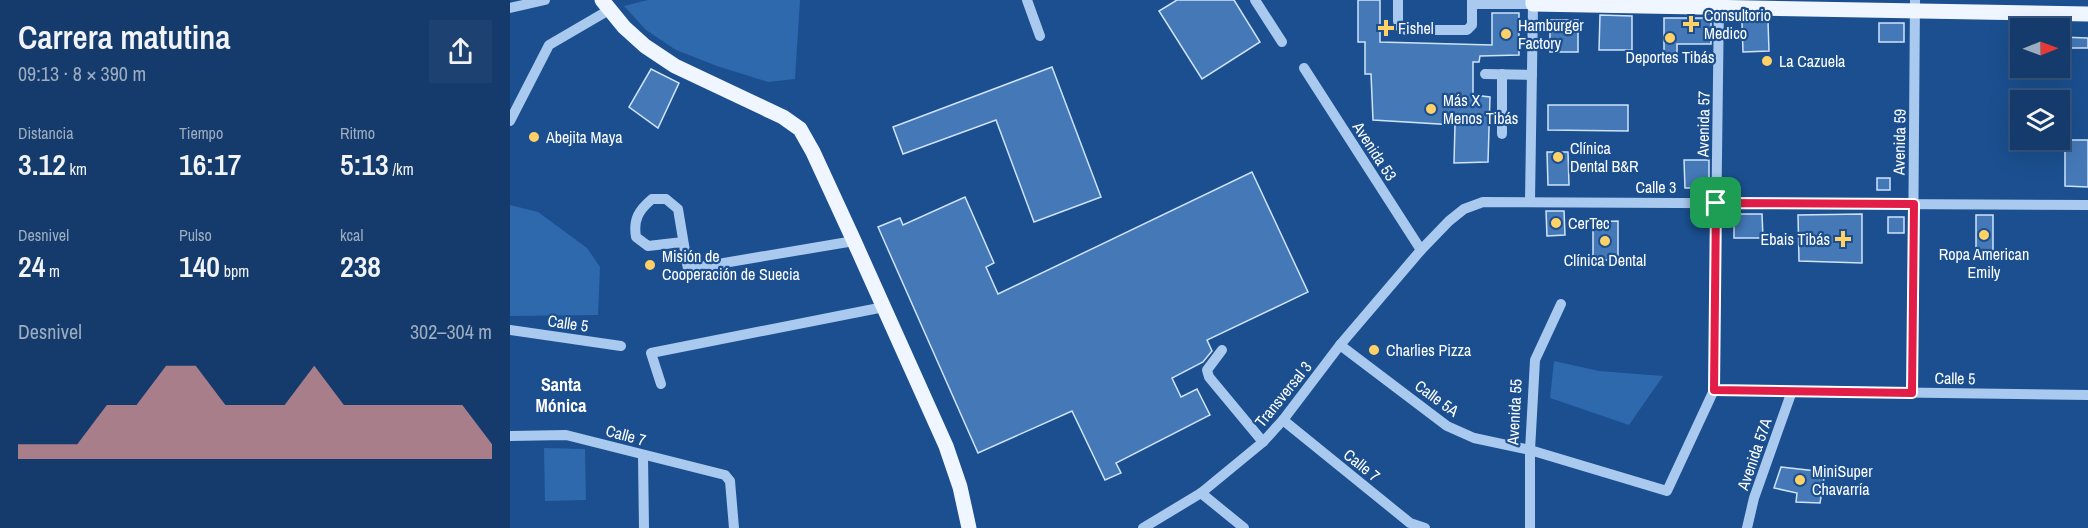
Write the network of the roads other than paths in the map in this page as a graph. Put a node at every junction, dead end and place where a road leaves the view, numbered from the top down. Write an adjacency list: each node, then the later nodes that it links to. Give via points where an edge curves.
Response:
1 (545, 0): 10 (street)
2 (1027, 0): 12 (street)
3 (1255, 0): 13 (street)
4 (1398, 0): 5 (street, via 1398,21 1406,30 1467,30 1472,25)
5 (1472, 2): 6 (street)
6 (1533, 2): 7 (main road); 17 (street)
7 (1719, 4): 9 (main road); 21 (street, Avenida 57)
8 (606, 5): 18 (street, via 547,47); 24 (main road, via 645,46 675,66 783,117 800,129)
9 (1915, 6): 11 (main road); 22 (street, Avenida 59)
10 (510, 8)
11 (2088, 14)
12 (1040, 36)
13 (1282, 42)
14 (1304, 68): 26 (street, Avenida 53)
15 (1485, 74): 16 (street)
16 (1502, 74): 17 (street); 19 (street)
17 (1532, 75): 20 (street)
18 (510, 121)
19 (1502, 134)
20 (1530, 201): 21 (street, Calle 3); 26 (street, Calle 3, via 1483,202 1464,209)
21 (1716, 203): 22 (street, Calle 3); 34 (street, Avenida 57)
22 (1914, 204): 23 (street, Calle 3); 36 (street, Avenida 59)
23 (2088, 206)
24 (854, 241): 25 (street, via 688,269); 28 (main road)
25 (683, 242): 25 (street, via 678,209 666,198 652,199 641,208 633,223 636,237 648,246)
26 (1420, 250): 30 (street, Transversal 3)
27 (1561, 304): 41 (street, Avenida 55, via 1535,360)
28 (884, 307): 33 (street, via 651,353); 48 (main road, via 946,446)
29 (510, 330): 31 (street, Calle 5)
30 (1340, 345): 38 (street, Transversal 3); 41 (street, Calle 5A, via 1447,426 1474,438)
31 (621, 346)
32 (1222, 350): 40 (street, via 1207,369 1209,377)
33 (661, 384)
34 (1714, 390): 35 (street, Calle 5); 43 (street, Avenida 57)
35 (1792, 391): 36 (street, Calle 5); 53 (street, Avenida 57A)
36 (1912, 393): 37 (street, Calle 5)
37 (2088, 395)
38 (1283, 420): 40 (street, Transversal 3); 45 (street, Calle 7)
39 (510, 436): 42 (street, Calle 7, via 566,435)
40 (1263, 442): 44 (street, Transversal 3)
41 (1530, 450): 43 (street, Calle 5A); 52 (street, Avenida 55)
42 (644, 456): 46 (street); 47 (street, Calle 7, via 725,475 730,481)
43 (1666, 490)
44 (1201, 493): 49 (street, Transversal 3); 50 (street)
45 (1410, 525): 51 (street, Calle 7)
46 (644, 528)
47 (734, 528)
48 (969, 528)
49 (1143, 528)
50 (1244, 528)
51 (1425, 528)
52 (1530, 528)
53 (1747, 528)

